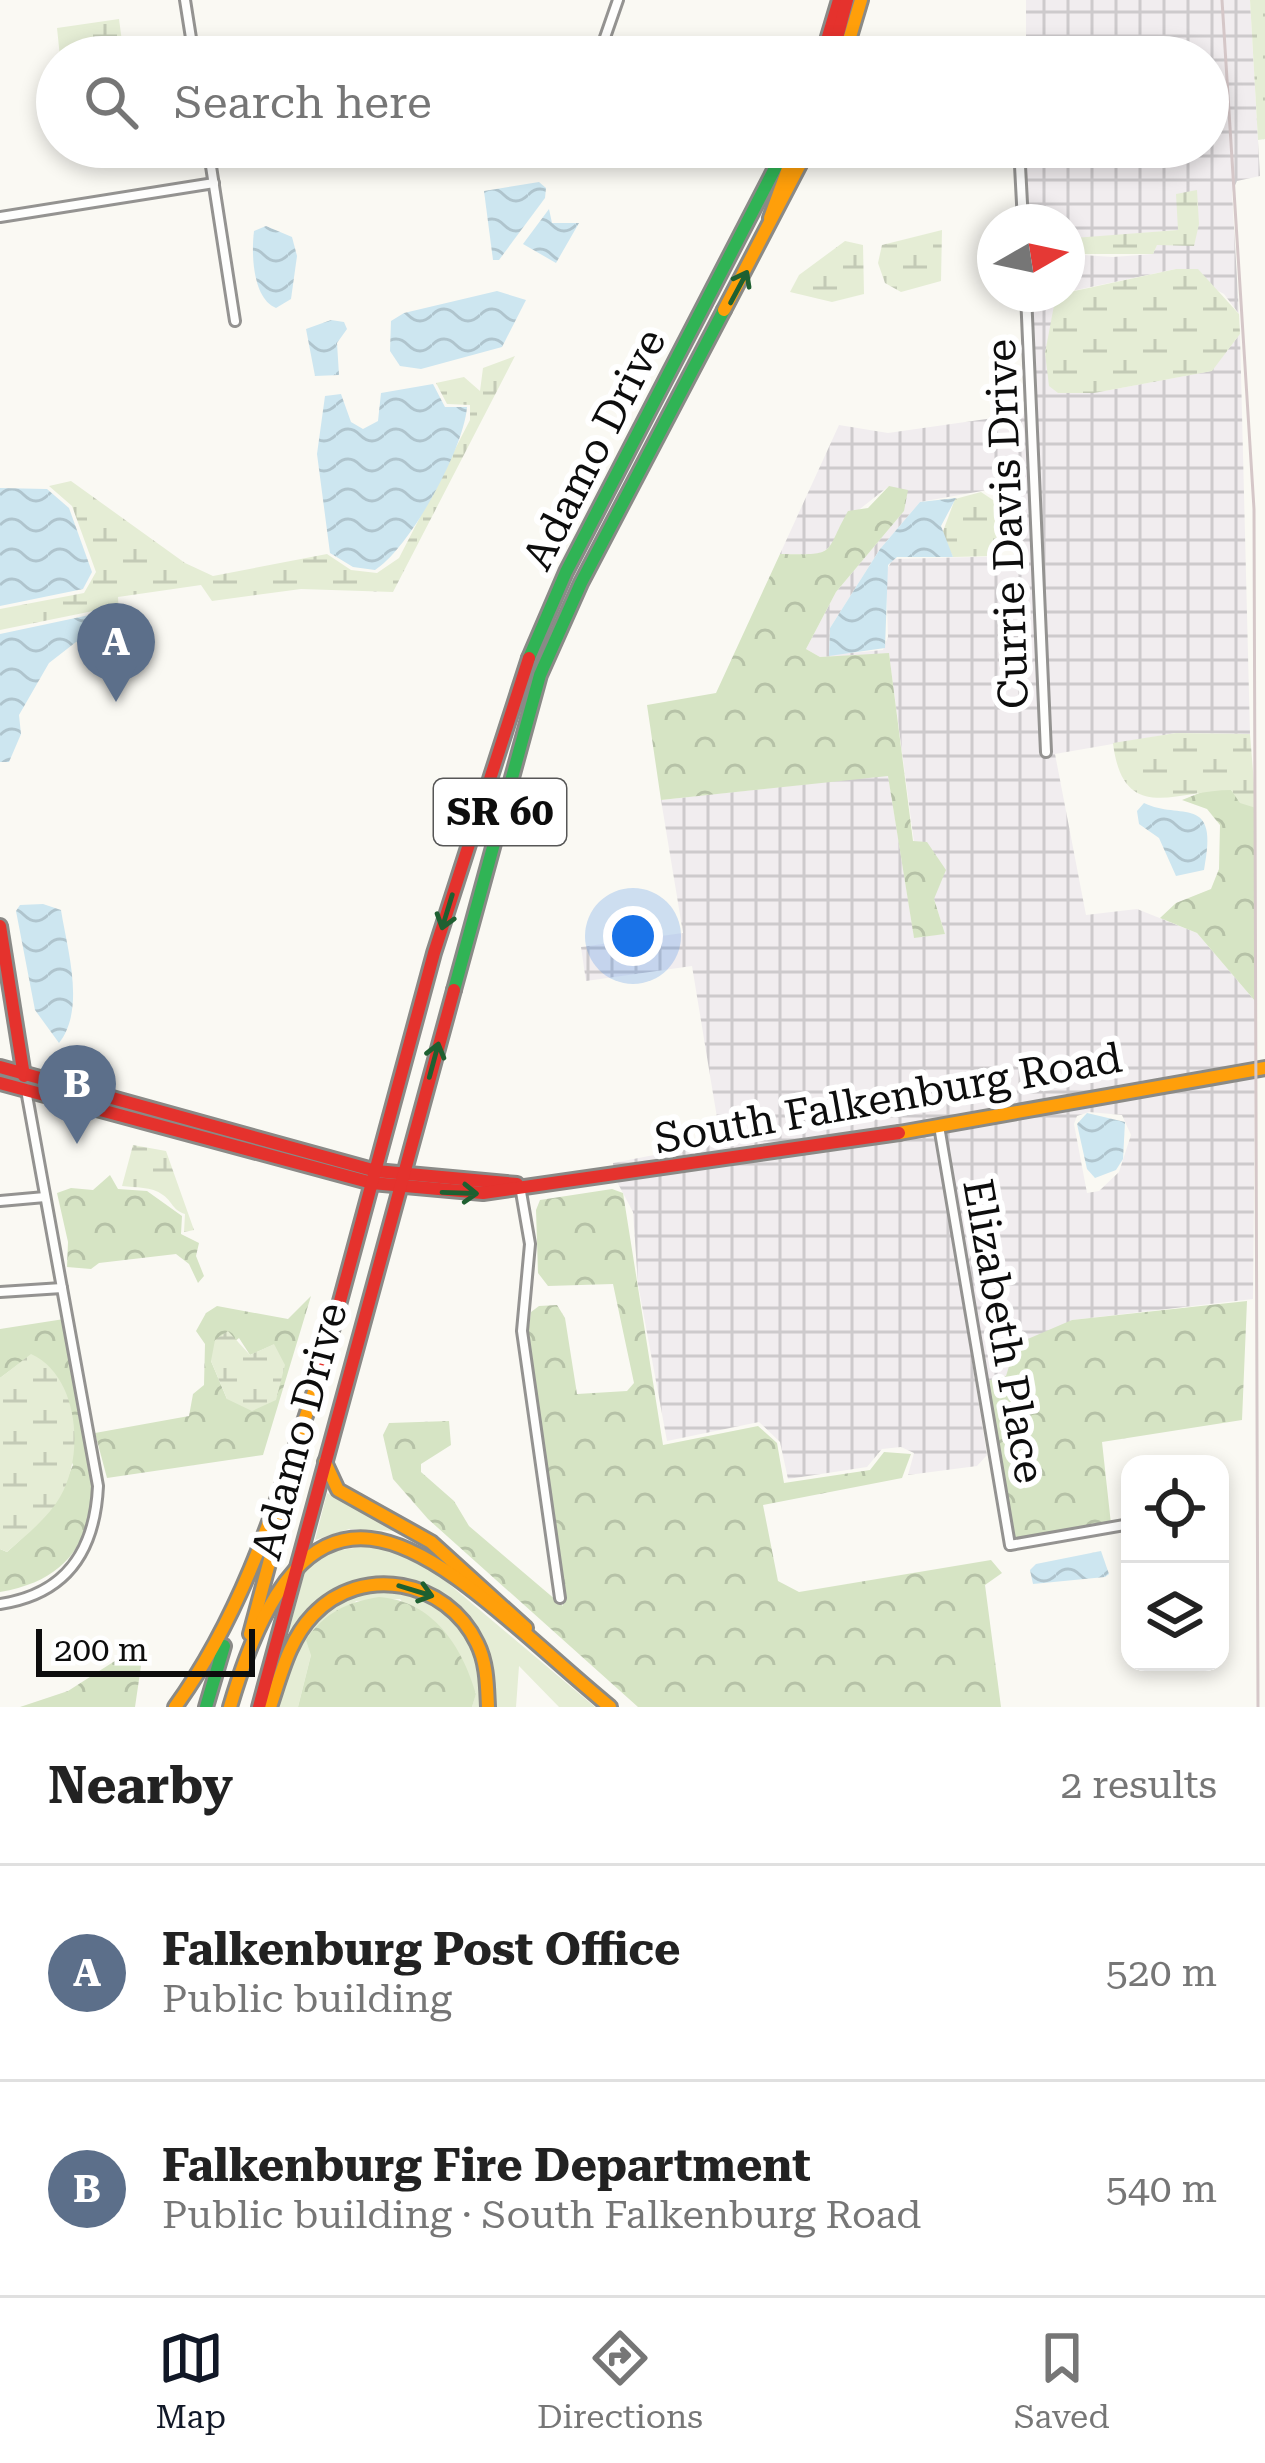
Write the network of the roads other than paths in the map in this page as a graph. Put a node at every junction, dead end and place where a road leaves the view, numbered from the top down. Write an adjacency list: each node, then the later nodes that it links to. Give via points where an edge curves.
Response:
1 (185, 0): 5 (street)
2 (618, 0): 6 (street)
3 (843, 0): 7 (main road); 8 (main road)
4 (861, 0): 9 (main road)
5 (191, 36)
6 (605, 36)
7 (830, 36)
8 (836, 36)
9 (850, 36)
10 (212, 168): 15 (street)
11 (775, 168): 19 (main road, Adamo Drive / SR 60)
12 (786, 168): 18 (main road)
13 (799, 168): 18 (main road, Adamo Drive / SR 60)
14 (1020, 168): 16 (street)
15 (214, 183): 17 (street); 21 (street)
16 (1022, 204)
17 (0, 218)
18 (771, 225): 23 (main road, Adamo Drive / SR 60, one-way to 18)
19 (712, 293): 22 (main road, Adamo Drive / SR 60); 23 (main road, via 700,334)
20 (1028, 312): 29 (street, Currie Davis Drive)
21 (236, 321)
22 (681, 351): 24 (main road); 25 (main road, Adamo Drive / SR 60)
23 (704, 353): 24 (main road, SR 60)
24 (679, 401): 27 (main road, SR 60)
25 (610, 488): 26 (main road, Adamo Drive / SR 60); 27 (main road, via 563,597)
26 (550, 604): 28 (main road, via 520,700); 41 (main road, Adamo Drive / SR 60, one-way to 41, via 482,790)
27 (567, 612): 28 (main road, SR 60)
28 (524, 721): 40 (main road, SR 60, one-way to 28)
29 (1046, 752)
30 (0, 926): 33 (main road)
31 (0, 1067): 33 (main road, South Falkenburg Road)
32 (1265, 1068): 39 (main road, South Falkenburg Road)
33 (23, 1074): 35 (main road); 36 (main road, South Falkenburg Road)
34 (0, 1083): 35 (main road, South Falkenburg Road)
35 (26, 1090): 37 (main road, South Falkenburg Road); 44 (street)
36 (96, 1094): 37 (main road); 38 (main road, South Falkenburg Road)
37 (93, 1109): 38 (main road, South Falkenburg Road)
38 (188, 1126): 41 (main road, South Falkenburg Road)
39 (939, 1126): 42 (main road, South Falkenburg Road); 50 (street, Elizabeth Place, via 1010,1545)
40 (403, 1173): 41 (main road, South Falkenburg Road); 42 (main road, South Falkenburg Road); 43 (main road, Adamo Drive / SR 60)
41 (374, 1177): 43 (main road, South Falkenburg Road); 48 (main road, Adamo Drive / SR 60)
42 (520, 1184): 43 (main road, South Falkenburg Road, one-way to 42, via 483,1193); 53 (street, via 530,1244 522,1331)
43 (399, 1190): 49 (main road, Adamo Drive / SR 60)
44 (45, 1197): 45 (street); 46 (street)
45 (0, 1201)
46 (62, 1288): 47 (street); 54 (street, via 98,1480 97,1521 85,1555 65,1577)
47 (0, 1292)
48 (321, 1371): 52 (main road); 55 (main road, Adamo Drive / SR 60)
49 (326, 1462): 51 (main road, Adamo Drive / SR 60); 56 (main road, via 338,1490 447,1554)
50 (1121, 1526)
51 (298, 1561): 55 (main road); 56 (main road, via 354,1538 413,1547); 60 (main road, Adamo Drive / SR 60)
52 (238, 1595): 57 (main road, via 214,1652); 58 (main road)
53 (560, 1598)
54 (0, 1604)
55 (250, 1635): 59 (main road, SR 60)
56 (589, 1691): 63 (main road)
57 (175, 1707)
58 (206, 1707)
59 (230, 1707)
60 (259, 1707)
61 (270, 1707): 62 (main road, one-way to 62, via 310,1618 342,1594 380,1584 426,1592 465,1619 487,1660)
62 (488, 1707)
63 (610, 1707)

